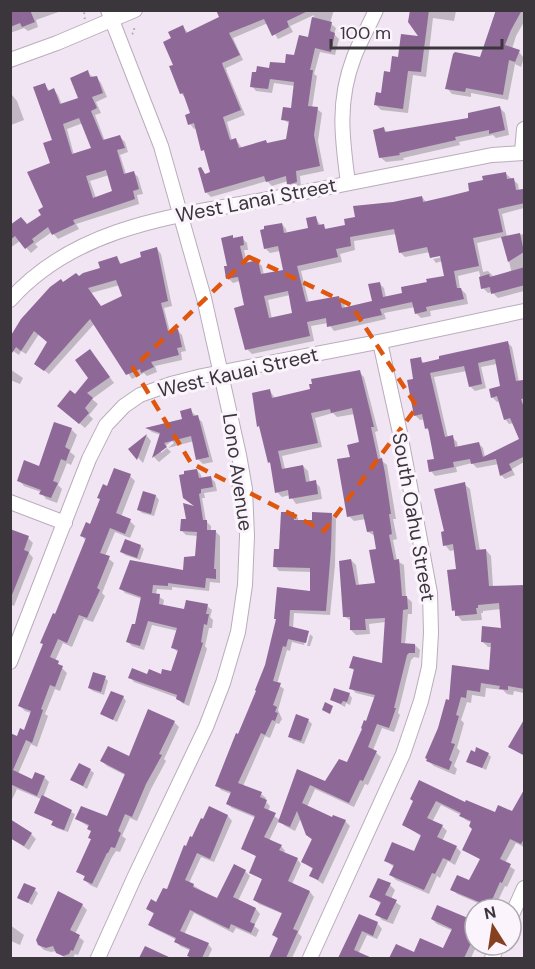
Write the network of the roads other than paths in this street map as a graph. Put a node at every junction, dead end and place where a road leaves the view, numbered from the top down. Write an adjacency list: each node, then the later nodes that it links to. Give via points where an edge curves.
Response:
1 (135, 10): 3 (street)
2 (376, 10): 7 (street, via 354,56 344,89 341,132)
3 (110, 15): 4 (street, via 57,43); 8 (street, Lono Avenue, via 161,146)
4 (10, 60)
5 (525, 129): 6 (street)
6 (523, 153): 7 (street, West Lanai Street, via 492,154)
7 (348, 183): 8 (street, West Lanai Street)
8 (181, 215): 9 (street, West Lanai Street, via 122,229 66,254); 12 (street, Lono Avenue)
9 (10, 300)
10 (525, 311): 11 (street, West Kauai Street)
11 (380, 342): 12 (street, West Kauai Street); 17 (street, South Oahu Street, via 430,593 429,667 403,754)
12 (221, 372): 14 (street, West Kauai Street, via 171,384 140,395 124,406 106,425); 16 (street, Lono Avenue, via 239,455 248,536 238,632 206,727)
13 (10, 502): 14 (street)
14 (65, 523): 15 (street, West Kauai Street)
15 (10, 662)
16 (98, 958)
17 (309, 958)

